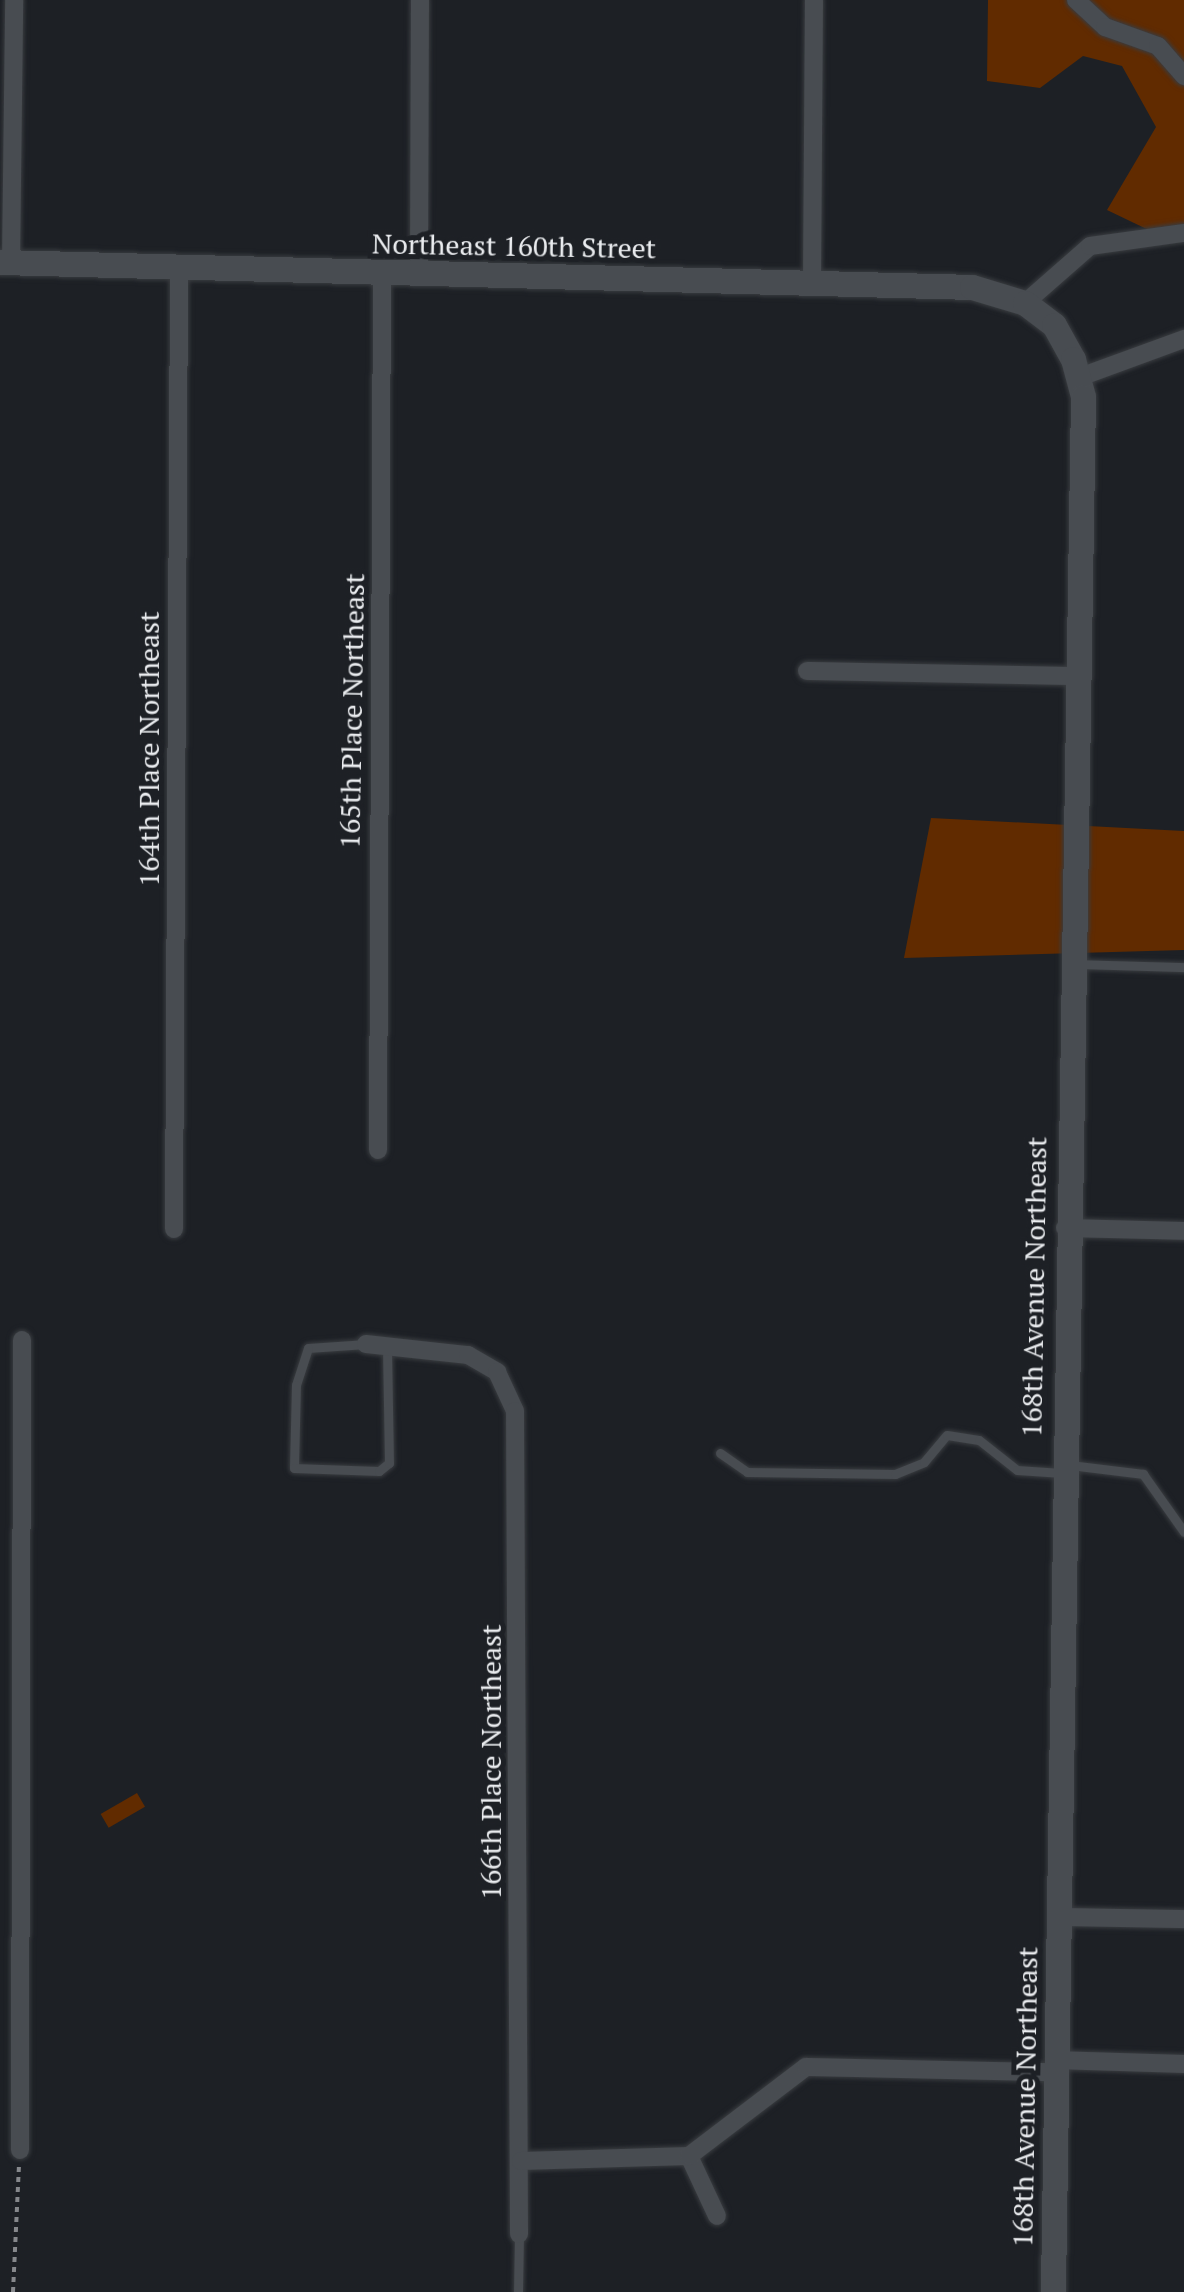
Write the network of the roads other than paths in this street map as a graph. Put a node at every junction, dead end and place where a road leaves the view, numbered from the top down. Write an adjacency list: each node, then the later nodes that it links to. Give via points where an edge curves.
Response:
1 (14, 0): 7 (street)
2 (420, 0): 9 (street)
3 (814, 0): 11 (street)
4 (1076, 0): 5 (street, via 1104,27 1158,46)
5 (1184, 76)
6 (1184, 233): 12 (street, via 1090,246)
7 (6, 262): 8 (street, Northeast 160th Street)
8 (179, 270): 10 (street, Northeast 160th Street); 21 (street, 164th Place Northeast)
9 (419, 272): 10 (street, Northeast 160th Street); 11 (street, Northeast 160th Street)
10 (382, 273): 19 (street, 165th Place Northeast)
11 (812, 283): 12 (street, Northeast 160th Street, via 972,287)
12 (1025, 303): 14 (street, 168th Avenue Northeast, via 1054,326)
13 (1184, 339): 14 (street)
14 (1080, 377): 16 (street, 168th Avenue Northeast)
15 (807, 670): 16 (street)
16 (1074, 676): 17 (street, 168th Avenue Northeast)
17 (1068, 964): 18 (lane); 20 (street, 168th Avenue Northeast)
18 (1184, 967)
19 (378, 1150)
20 (1065, 1228): 22 (street); 27 (street, 168th Avenue Northeast)
21 (174, 1229)
22 (1184, 1231)
23 (22, 1340): 29 (street)
24 (366, 1344): 25 (street, 166th Place Northeast); 25 (lane, via 308,1348 296,1385 294,1468 380,1471 389,1463)
25 (387, 1344): 36 (street, 166th Place Northeast, via 468,1354 496,1372 515,1411)
26 (720, 1452): 27 (lane, via 747,1472 895,1474 924,1462 947,1435 979,1440 1017,1470)
27 (1062, 1469): 28 (lane, via 1134,1469); 30 (street, 168th Avenue Northeast)
28 (1184, 1532)
29 (9, 1869): 34 (street)
30 (1058, 1917): 31 (street); 33 (street, 168th Avenue Northeast)
31 (1184, 1919)
32 (1184, 2064): 33 (street)
33 (1055, 2066): 35 (street, via 806,2066); 40 (street, 168th Avenue Northeast)
34 (20, 2150)
35 (689, 2156): 36 (street); 37 (street)
36 (521, 2160): 38 (street, 166th Place Northeast)
37 (718, 2216)
38 (519, 2234): 39 (lane, 166th Place Northeast)
39 (518, 2292)
40 (1053, 2292)

